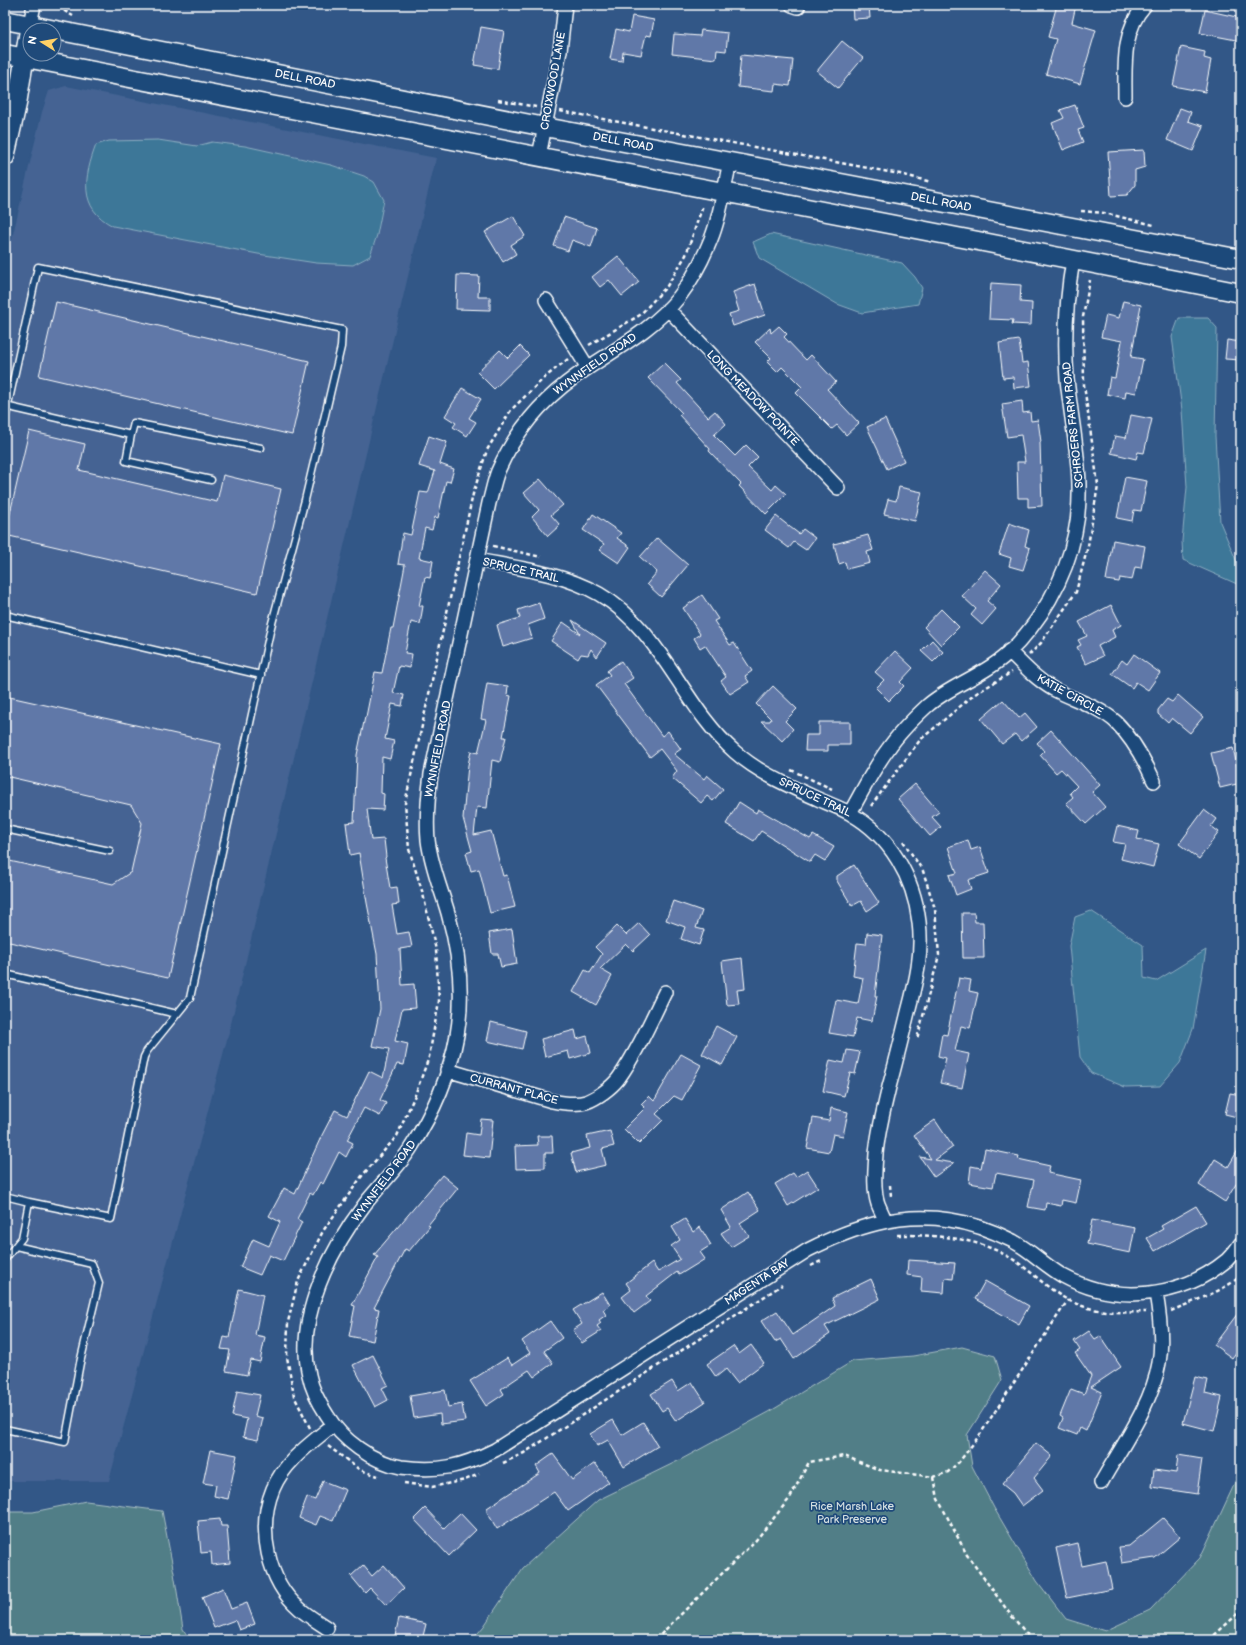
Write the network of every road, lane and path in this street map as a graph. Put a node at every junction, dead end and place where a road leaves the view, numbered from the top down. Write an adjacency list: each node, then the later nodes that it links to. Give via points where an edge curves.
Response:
1 (34, 5): 5 (street)
2 (565, 5): 13 (street, CROIXWOOD LANE, via 560,51)
3 (1145, 5): 12 (street, via 1132,25 1126,55)
4 (5, 20): 6 (main road, DELL ROAD)
5 (30, 22)
6 (22, 23)
7 (62, 30): 13 (main road, DELL ROAD)
8 (5, 54): 9 (main road)
9 (22, 58)
10 (22, 62): 15 (main road, via 17,104)
11 (44, 62): 14 (main road)
12 (1125, 97)
13 (545, 127): 14 (street, CROIXWOOD LANE); 16 (main road, DELL ROAD)
14 (539, 156): 17 (main road)
15 (5, 157)
16 (730, 162): 17 (street, WYNNFIELD ROAD); 19 (main road, DELL ROAD)
17 (723, 192): 20 (main road); 24 (street, WYNNFIELD ROAD, via 712,238 697,269)
18 (703, 205): 25 (path, via 686,254 667,286 640,314)
19 (1241, 259)
20 (1073, 260): 22 (main road); 38 (street, SCHROERS FARM ROAD, via 1066,307 1065,343 1080,497 1075,533 1066,566 1050,598 1032,627)
21 (1090, 280): 39 (path, via 1083,317 1084,385 1098,485 1088,546 1076,592 1041,643)
22 (1241, 293)
23 (546, 300): 27 (street)
24 (668, 309): 27 (street, WYNNFIELD ROAD, via 627,344); 33 (street, LONG MEADOW POINTE)
25 (586, 347)
26 (574, 355): 73 (path, via 544,378 511,410 487,450 473,494 405,803 409,849 436,950 439,1001 429,1057 397,1136 362,1176 323,1231 298,1281 288,1322 287,1357 294,1396 308,1426)
27 (588, 368): 36 (street, WYNNFIELD ROAD, via 551,394 530,417 512,443 497,472)
28 (6, 406): 29 (lane); 30 (lane); 41 (lane, via 38,267 342,330 334,378)
29 (5, 418)
30 (131, 435): 31 (lane, via 134,423); 32 (lane, via 126,461)
31 (261, 448)
32 (211, 480)
33 (838, 488)
34 (491, 546): 35 (path)
35 (544, 558)
36 (477, 560): 45 (street, SPRUCE TRAIL, via 545,573 599,594 623,611 644,632 714,730 735,752 786,785); 53 (street, WYNNFIELD ROAD, via 426,808 428,842 457,954 460,994 457,1036)
37 (5, 615): 41 (lane)
38 (1009, 651): 43 (street, KATIE CIRCLE, via 1036,678 1115,721 1131,739); 45 (street, SCHROERS FARM ROAD, via 929,705 907,726 888,748)
39 (1027, 657)
40 (1017, 667): 45 (path, via 975,694 920,740 868,810)
41 (261, 675): 51 (lane, via 190,998)
42 (787, 768): 44 (path)
43 (1154, 781)
44 (834, 789)
45 (853, 807): 58 (street, SPRUCE TRAIL, via 864,822 886,843 902,866 919,920 921,947 917,976 878,1134 875,1170 877,1202)
46 (5, 829): 48 (lane)
47 (902, 840): 52 (path, via 923,871 935,909 939,955)
48 (110, 851)
49 (5, 974): 51 (lane)
50 (665, 992): 53 (street, CURRANT PLACE, via 618,1080 601,1094 585,1102 552,1101)
51 (177, 1014): 56 (lane, via 144,1057 111,1219)
52 (915, 1046)
53 (447, 1070): 70 (street, WYNNFIELD ROAD, via 431,1114 401,1161 341,1239 322,1278 308,1320 306,1348)
54 (890, 1182): 57 (path)
55 (5, 1196): 56 (lane)
56 (29, 1202): 61 (lane, via 22,1238)
57 (892, 1202)
58 (885, 1220): 67 (street, MAGENTA BAY, via 951,1220 983,1229 1014,1242 1078,1284 1096,1290 1124,1294); 71 (street, MAGENTA BAY, via 858,1227 808,1250 495,1450 472,1462 448,1468 422,1470 397,1466 373,1457 351,1442)
59 (896, 1235): 68 (path, via 935,1235 977,1242 1010,1257)
60 (1241, 1243): 67 (street, MAGENTA BAY, via 1228,1259 1205,1275 1179,1287)
61 (16, 1246): 62 (lane); 72 (lane, via 92,1264 99,1283 80,1362 65,1442)
62 (5, 1259)
63 (823, 1259): 64 (path)
64 (810, 1267)
65 (1241, 1274): 69 (path, via 1236,1280 1206,1296 1171,1311)
66 (783, 1284): 75 (path, via 524,1453)
67 (1156, 1293): 69 (street)
68 (1068, 1300): 69 (path, via 1098,1311); 78 (path, via 980,1436 948,1472)
69 (1159, 1312): 80 (street, via 1159,1364 1152,1389)
70 (313, 1388): 71 (street, MAGENTA BAY)
71 (333, 1425): 82 (street, via 287,1467 273,1489 267,1514 265,1541 282,1590 299,1609)
72 (5, 1429)
73 (313, 1431)
74 (323, 1441): 77 (path, via 360,1470)
75 (498, 1465)
76 (484, 1471): 79 (path, via 465,1480 432,1487)
77 (380, 1477)
78 (934, 1477): 83 (path, via 880,1470 844,1456 809,1462 790,1498 756,1540); 84 (path, via 938,1499 967,1555)
79 (401, 1482)
80 (1101, 1483)
81 (1241, 1611): 85 (path)
82 (327, 1628)
83 (656, 1640)
84 (1032, 1640)
85 (1209, 1640)

